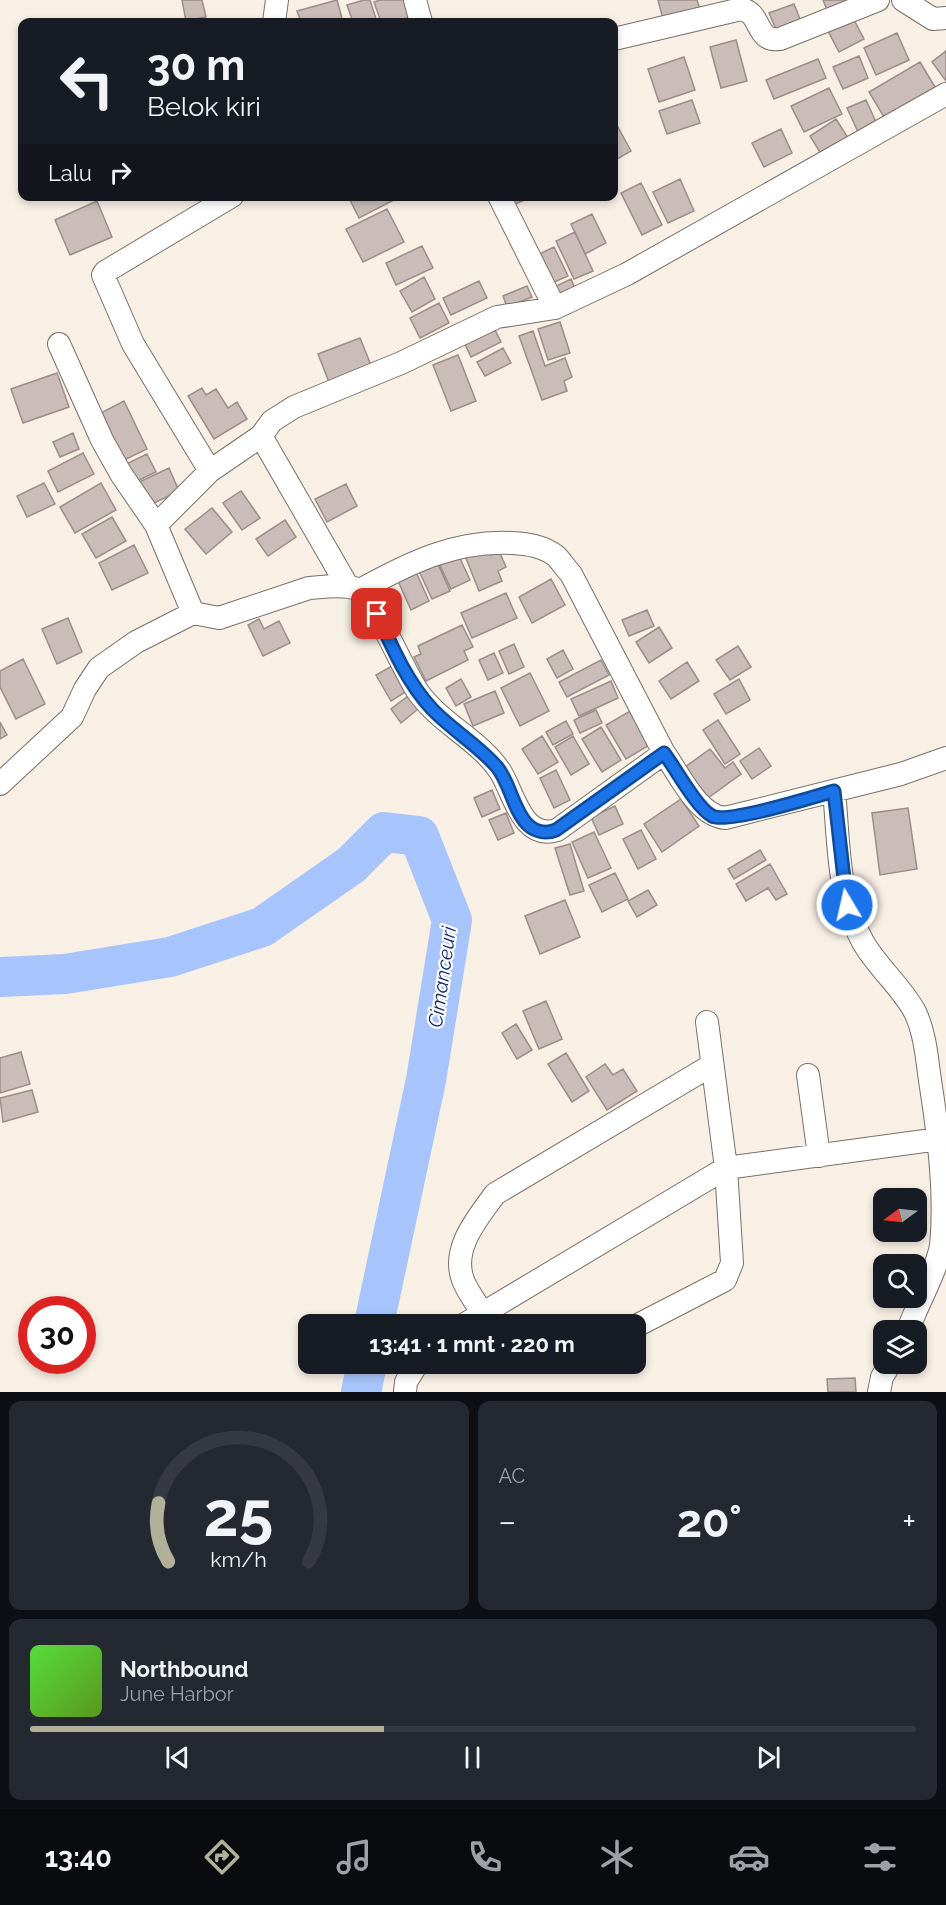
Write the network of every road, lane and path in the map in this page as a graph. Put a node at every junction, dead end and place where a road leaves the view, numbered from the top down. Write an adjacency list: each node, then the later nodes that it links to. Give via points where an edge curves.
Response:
1 (277, 0): 5 (street)
2 (415, 0): 6 (street)
3 (878, 0): 8 (street, via 771,41 752,14 741,9)
4 (903, 0): 7 (street, via 933,19)
5 (275, 18)
6 (420, 18)
7 (946, 18)
8 (618, 38)
9 (946, 94): 12 (street, via 627,274)
10 (224, 201): 15 (street, via 104,275 133,344)
11 (502, 201): 12 (street)
12 (555, 308): 14 (street, via 497,317 401,363 294,407 272,421)
13 (59, 344): 16 (street, via 102,440)
14 (261, 436): 15 (street); 17 (street)
15 (210, 471): 16 (street)
16 (156, 525): 18 (street)
17 (354, 588): 18 (street, via 309,588 219,618); 19 (street, via 406,564 485,541 539,546 556,557 570,574); 19 (street, via 377,614 419,693 499,770 523,818 534,829 548,833 556,830)
18 (193, 613): 21 (street, via 136,642 99,668 72,717)
19 (664, 753): 22 (street, via 704,810 714,817 737,816)
20 (946, 758): 22 (street)
21 (0, 784)
22 (834, 791): 26 (street, via 847,905 864,944 904,993 922,1031)
23 (706, 1022): 24 (street)
24 (712, 1065): 28 (street); 29 (street, via 495,1194 475,1223 460,1256)
25 (808, 1075): 27 (street)
26 (939, 1139): 27 (street); 31 (street, via 946,1205 941,1244 936,1267)
27 (819, 1156): 28 (street)
28 (726, 1168): 30 (street); 32 (street, via 730,1273 725,1280)
29 (472, 1314)
30 (482, 1314)
31 (912, 1320)
32 (646, 1321)
33 (411, 1374): 35 (street)
34 (884, 1374): 36 (street)
35 (405, 1392)
36 (879, 1392)

